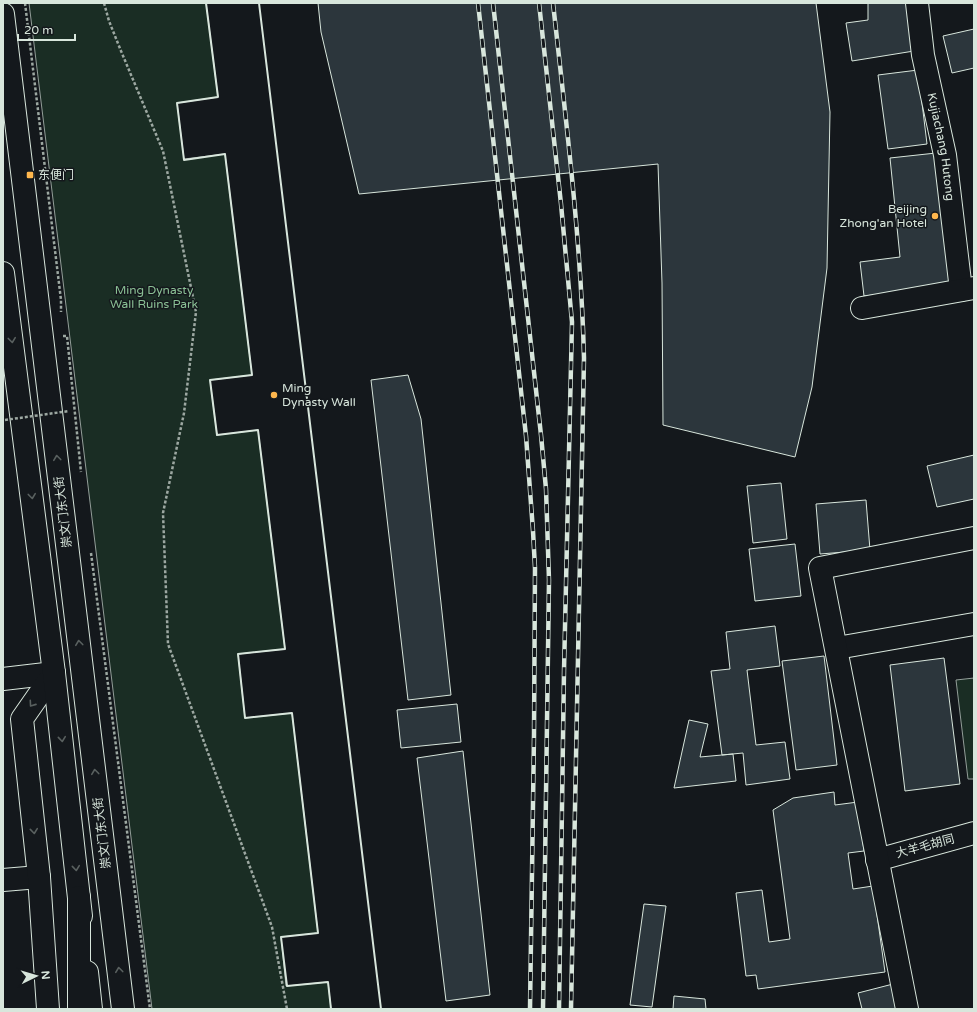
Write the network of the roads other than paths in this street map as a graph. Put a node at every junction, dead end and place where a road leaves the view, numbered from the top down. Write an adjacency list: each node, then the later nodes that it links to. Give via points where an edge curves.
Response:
1 (917, 3): 4 (main road, Kujiachang Hutong, via 923,55 945,155)
2 (3, 14): 19 (main road, 崇文门东大街, one-way to 2)
3 (3, 273): 9 (main road, one-way to 9)
4 (968, 289): 5 (main road)
5 (862, 308)
6 (974, 538): 8 (main road, via 820,568)
7 (974, 624): 8 (main road)
8 (837, 648): 12 (main road)
9 (54, 673): 10 (main road); 13 (main road, one-way to 13, via 22,719); 15 (main road, one-way to 15)
10 (3, 679)
11 (974, 833): 12 (main road, 大羊毛胡同)
12 (877, 860): 20 (main road)
13 (39, 877): 14 (main road); 16 (main road)
14 (3, 880)
15 (79, 897): 17 (main road); 18 (main road)
16 (48, 1009)
17 (79, 1009)
18 (91, 1009)
19 (123, 1009)
20 (907, 1009)

